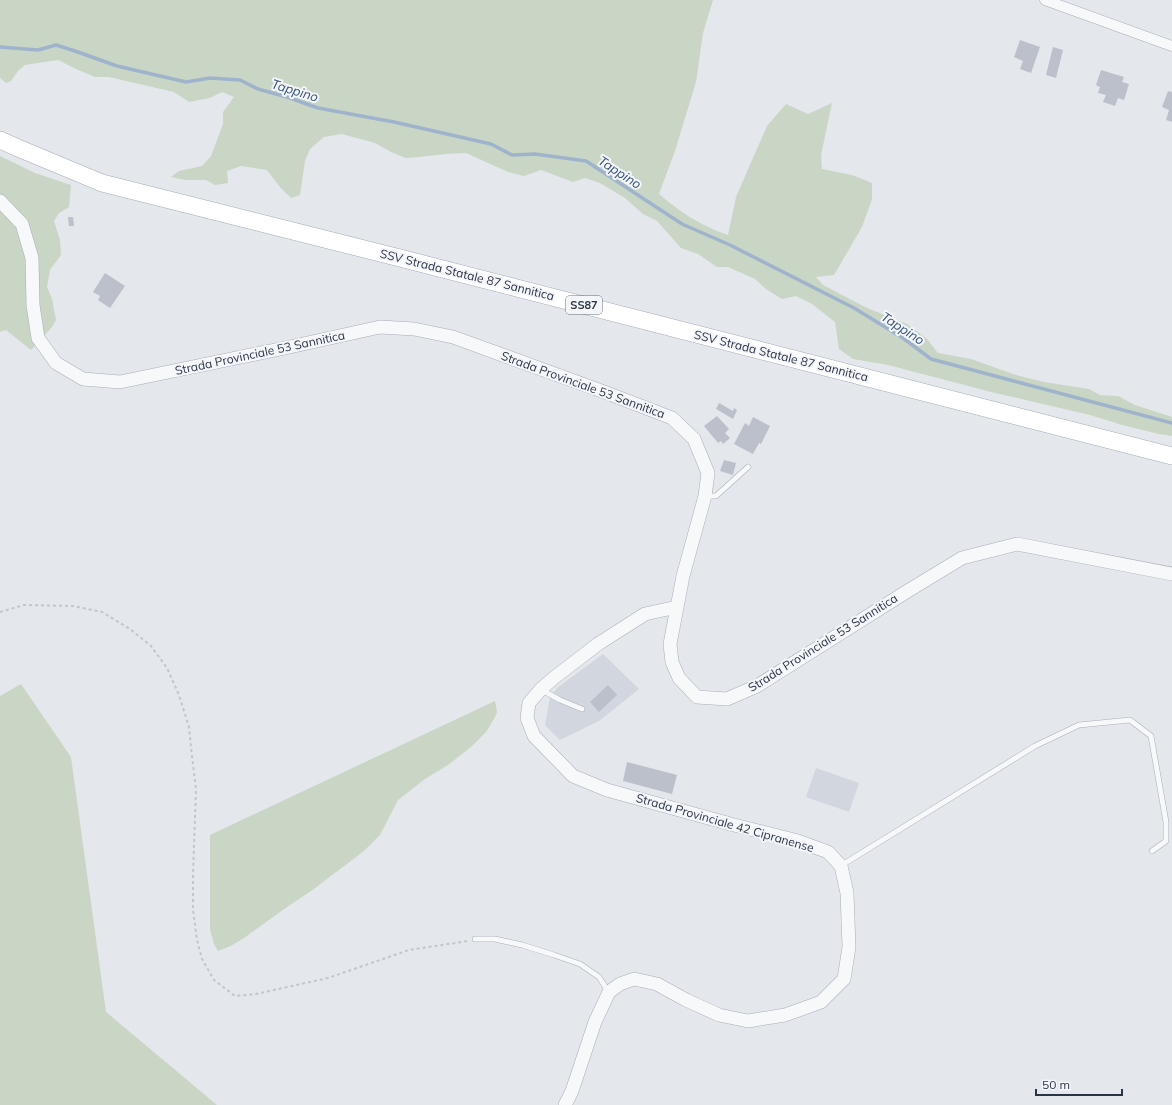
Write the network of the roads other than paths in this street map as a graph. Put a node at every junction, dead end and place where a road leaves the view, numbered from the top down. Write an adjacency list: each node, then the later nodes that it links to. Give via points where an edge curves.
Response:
1 (1045, 0): 2 (street)
2 (1172, 46)
3 (0, 140): 5 (main road, SSV Strada Statale 87 Sannitica / SS87, via 102,183)
4 (0, 201): 7 (street, Strada Provinciale 53 Sannitica, via 22,224 32,258 33,305 38,338 56,363 83,379 120,382 380,327 414,328 453,337 672,418 694,439 708,473)
5 (1172, 456)
6 (748, 467): 7 (lane, via 716,496)
7 (705, 496): 9 (street, Strada Provinciale 53 Sannitica)
8 (1172, 574): 9 (street, Strada Provinciale 53 Sannitica, via 1017,544 962,558 757,686 727,699 697,697 679,678 672,662 670,644)
9 (677, 607): 10 (street, Strada Provinciale 42 Cipranense, via 645,614 598,644)
10 (541, 689): 11 (lane); 13 (street, Strada Provinciale 42 Cipranense, via 529,703 527,718 534,736 573,776 606,790 798,841 828,852)
11 (582, 709)
12 (1152, 851): 13 (lane, via 1166,841 1166,822 1151,736 1130,720 1079,725 1035,746)
13 (841, 866): 15 (street, via 847,893 849,947 844,979 821,1002 784,1015 748,1021 719,1015 657,984 634,979 620,984)
14 (475, 940): 15 (lane, via 495,939 522,945 580,964 600,977)
15 (609, 992): 16 (street, via 595,1022)
16 (565, 1105)

